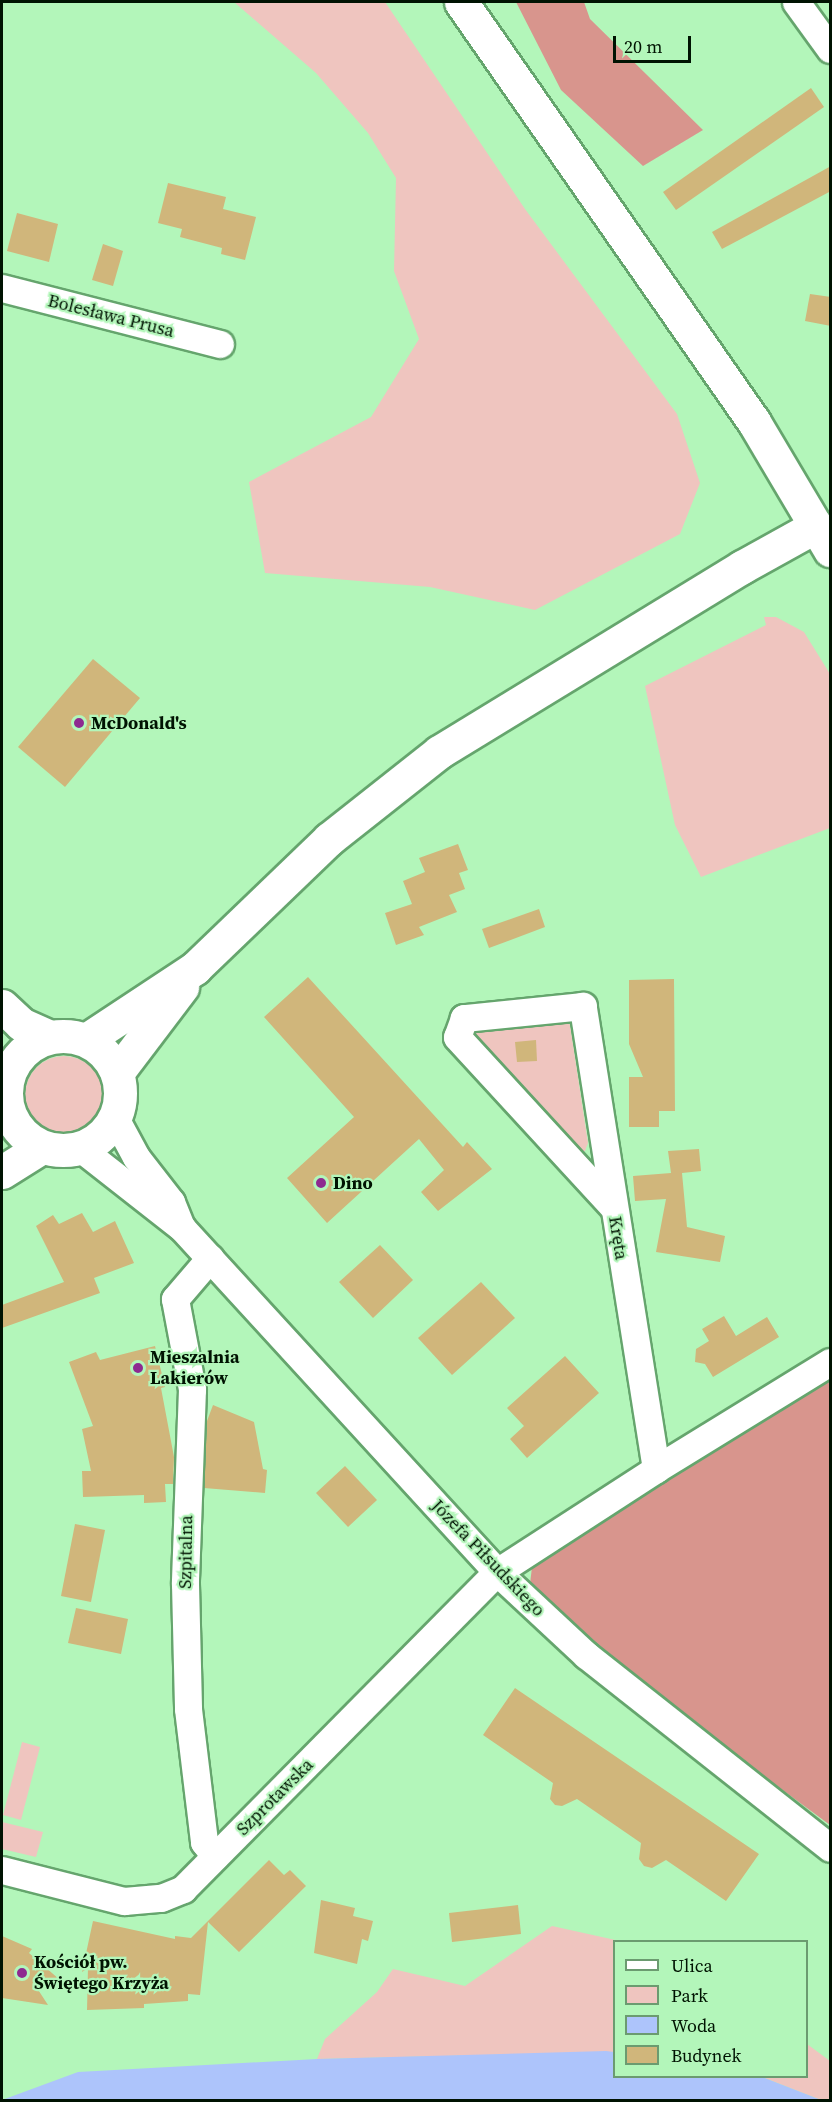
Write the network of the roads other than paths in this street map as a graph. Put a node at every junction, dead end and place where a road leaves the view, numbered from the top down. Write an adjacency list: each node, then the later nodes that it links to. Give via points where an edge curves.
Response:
1 (461, 2): 6 (street, via 754,422)
2 (796, 2): 3 (street)
3 (831, 49)
4 (2, 288): 5 (street, Bolesława Prusa)
5 (220, 344)
6 (824, 538): 7 (street, via 742,567 439,753 330,839)
7 (195, 968): 10 (street); 12 (street)
8 (2, 1006): 9 (street, via 21,1024)
9 (51, 1037): 10 (street); 11 (street)
10 (86, 1040): 12 (street, via 99,1048)
11 (6, 1063): 13 (street)
12 (117, 1073): 14 (street, via 120,1088)
13 (4, 1114): 15 (street, via 27,1138)
14 (115, 1118): 16 (street, via 106,1131); 19 (street, via 136,1157 171,1202)
15 (42, 1147): 16 (street, via 61,1151); 17 (street)
16 (80, 1148): 19 (street)
17 (2, 1172)
18 (614, 1208): 18 (street, Kręta, via 583,1006 464,1018 457,1037); 22 (street, Kręta)
19 (182, 1228): 20 (street, Józefa Piłsudskiego)
20 (210, 1258): 23 (street, Józefa Piłsudskiego); 25 (street, Szpitalna, via 175,1299 192,1389 185,1584 188,1709 204,1842)
21 (831, 1362): 22 (street)
22 (656, 1469): 23 (street)
23 (497, 1572): 24 (street, Józefa Piłsudskiego, via 586,1655); 25 (street, Szprotawska)
24 (831, 1848)
25 (216, 1856): 26 (street, Szprotawska, via 183,1889 161,1898 124,1901)
26 (2, 1870)

